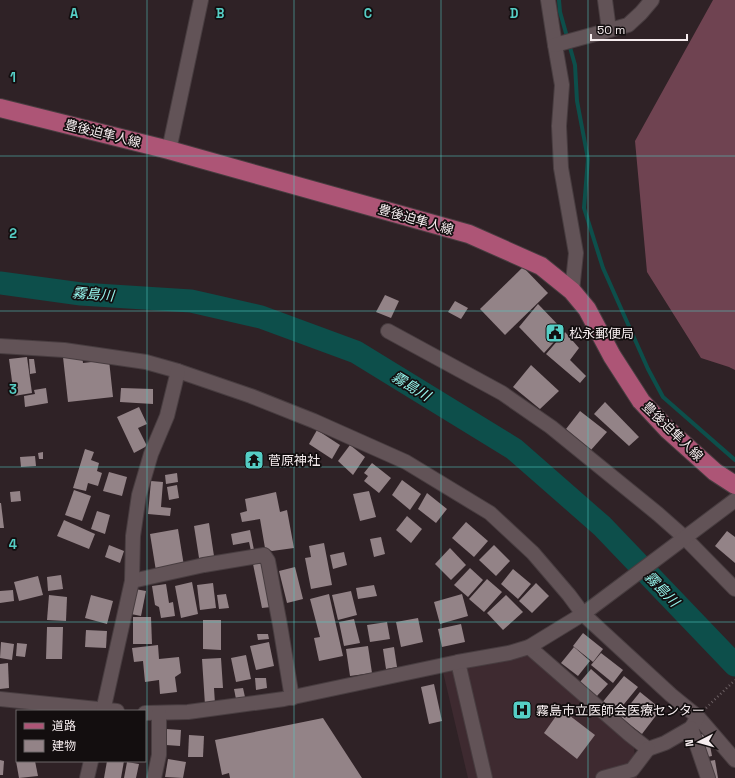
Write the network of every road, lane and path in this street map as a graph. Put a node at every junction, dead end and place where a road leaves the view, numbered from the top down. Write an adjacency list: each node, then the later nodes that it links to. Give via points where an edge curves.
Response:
1 (201, 0): 8 (street)
2 (548, 0): 6 (street)
3 (605, 0): 5 (street)
4 (652, 0): 5 (street, via 628,25)
5 (609, 30): 6 (street)
6 (557, 45): 9 (street, via 562,85 558,126 561,168 576,253)
7 (0, 108): 8 (main road, 豊後迫隼人線)
8 (169, 150): 9 (main road, 豊後迫隼人線, via 469,234 541,266)
9 (572, 291): 13 (main road, 豊後迫隼人線, via 587,309 612,356 641,401 667,429 715,472)
10 (388, 331): 15 (street, via 502,393 545,422)
11 (0, 346): 12 (street, via 64,350 146,362)
12 (178, 371): 16 (street, via 167,416 151,454 140,495 133,536); 18 (street, via 314,421 406,462 490,513 533,553)
13 (735, 485)
14 (735, 500): 15 (street)
15 (684, 537): 17 (street); 18 (street)
16 (132, 581): 23 (street, via 264,555 270,568); 25 (street)
17 (735, 589)
18 (583, 614): 19 (street); 28 (street, via 671,696)
19 (529, 647): 20 (street); 29 (street)
20 (458, 662): 23 (street); 34 (street)
21 (735, 680): 28 (path)
22 (0, 698): 24 (street)
23 (292, 698): 27 (street, via 188,712)
24 (100, 710)
25 (108, 710)
26 (146, 713): 27 (street)
27 (159, 713): 33 (street, via 159,755)
28 (694, 723): 29 (street, via 665,742); 30 (street); 36 (street)
29 (648, 749): 35 (street, via 632,770)
30 (735, 760)
31 (91, 762): 32 (street)
32 (87, 778)
33 (154, 778)
34 (485, 778)
35 (603, 778)
36 (708, 778)

